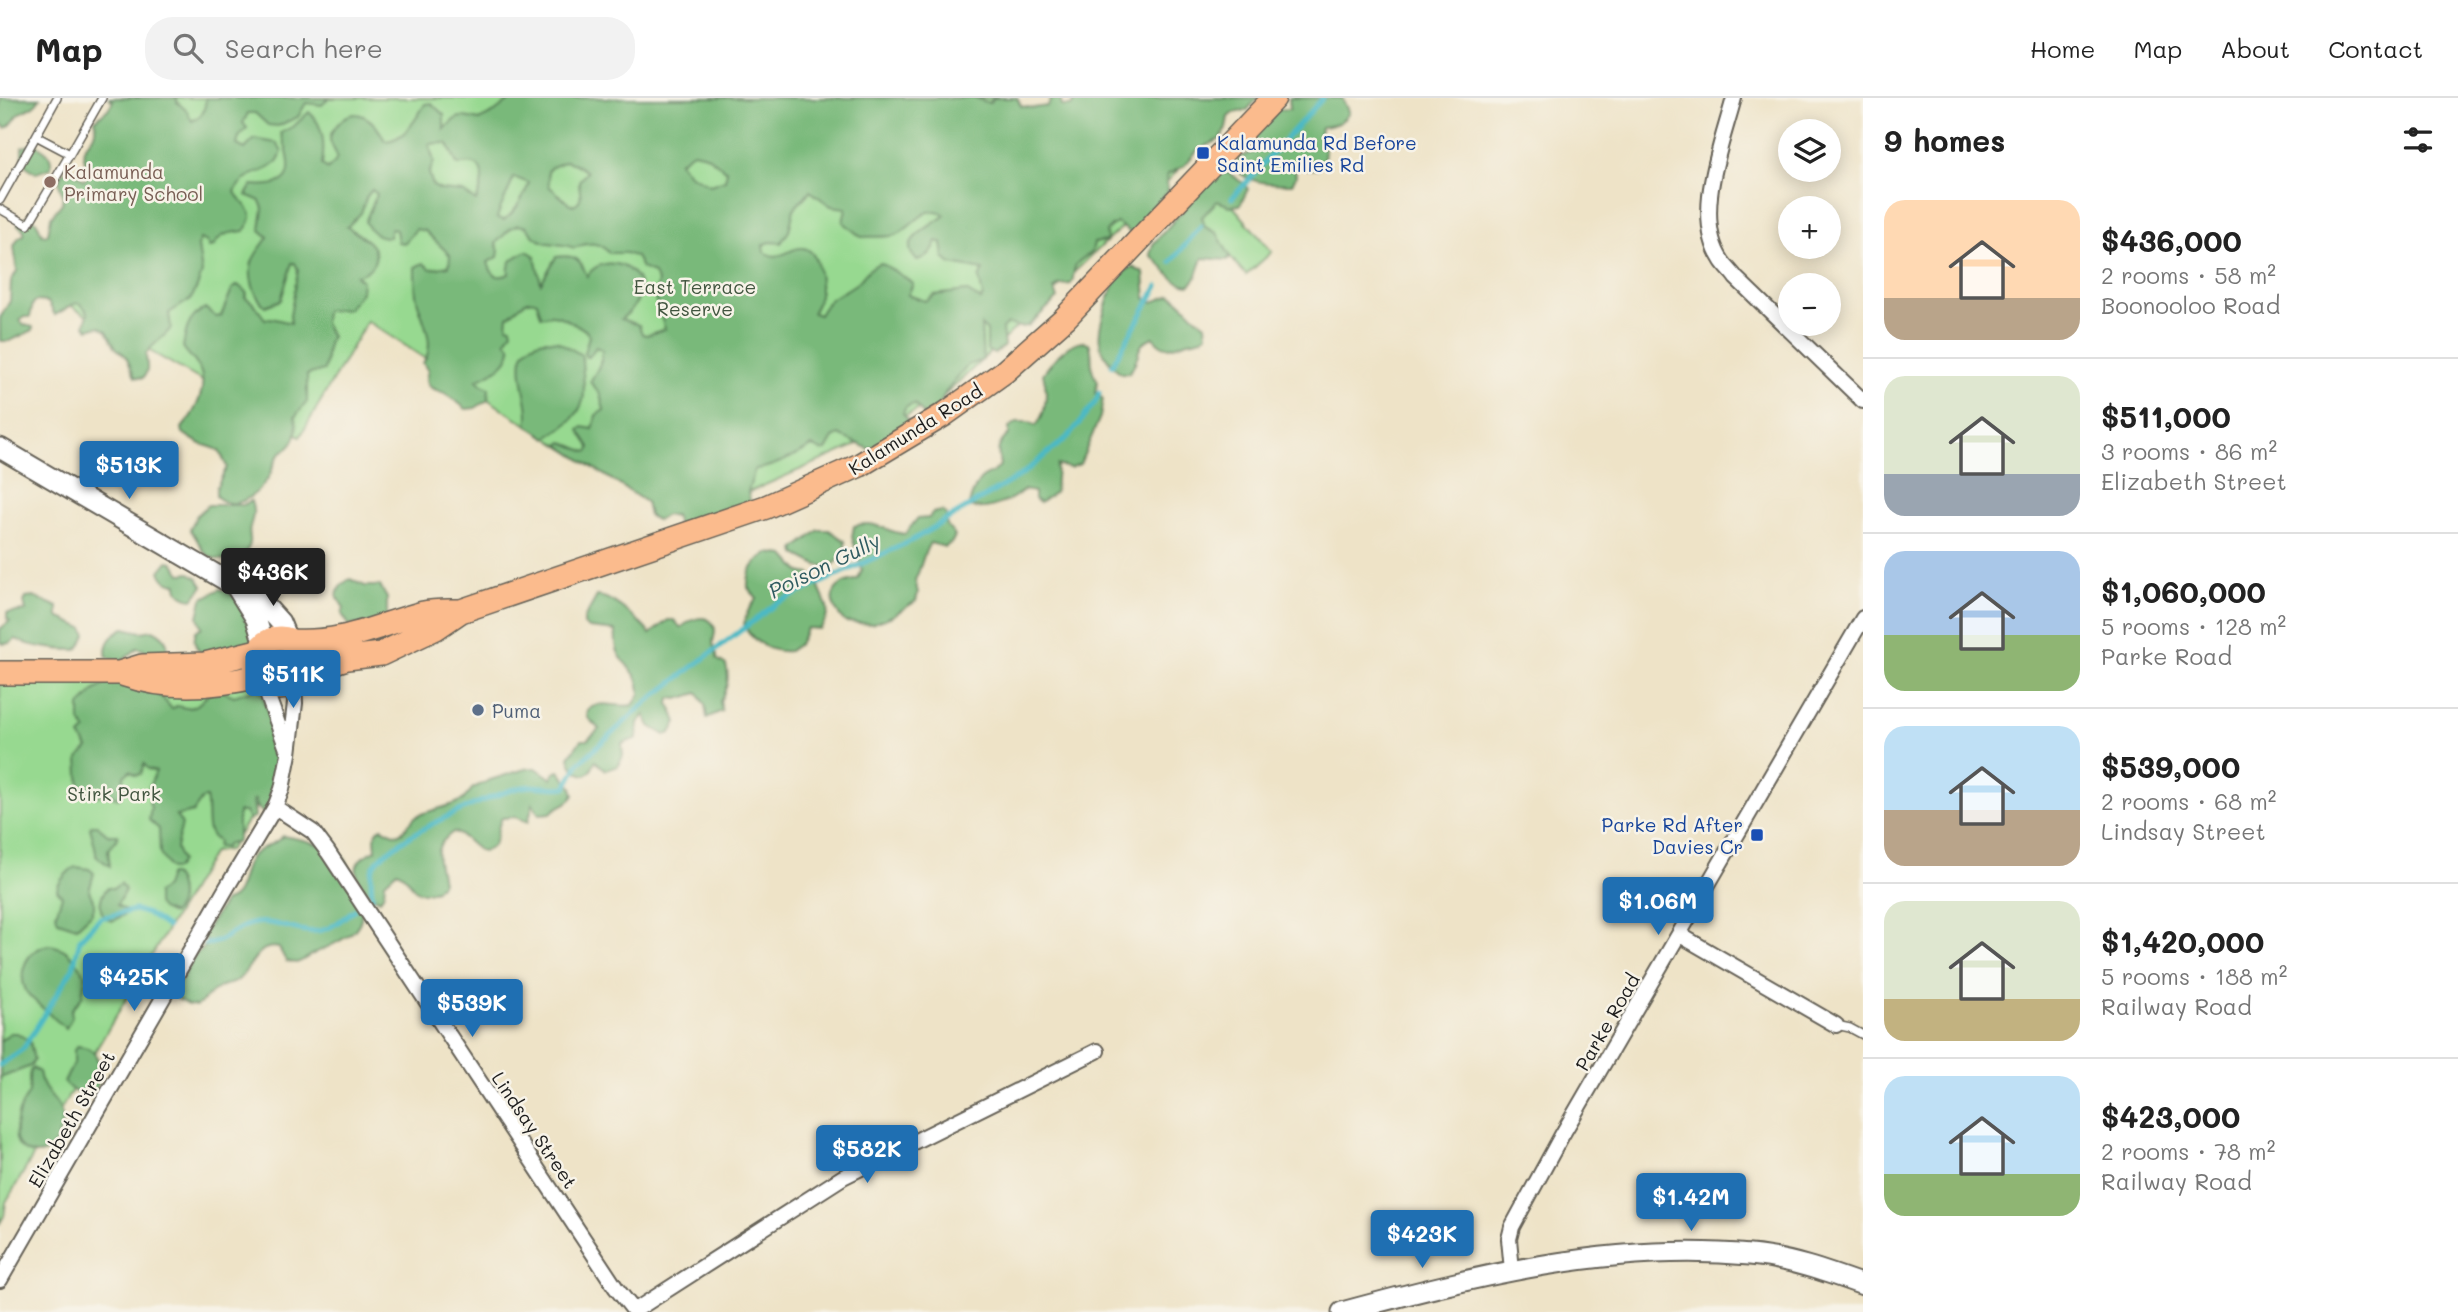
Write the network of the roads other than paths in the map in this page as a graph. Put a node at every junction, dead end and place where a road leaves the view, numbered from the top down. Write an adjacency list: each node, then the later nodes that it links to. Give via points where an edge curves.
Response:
1 (58, 98): 5 (lane)
2 (102, 98): 6 (lane)
3 (1274, 98): 12 (main road, Kalamunda Road, via 1065,318 1004,372 934,421 860,466 757,511)
4 (1734, 98): 9 (street, via 1710,200 1709,221 1721,260)
5 (36, 135): 6 (lane); 7 (lane)
6 (70, 154): 8 (lane, via 28,225)
7 (0, 200)
8 (0, 209)
9 (1863, 401)
10 (0, 449): 11 (street)
11 (238, 589): 14 (street, via 261,601); 15 (street, via 256,620)
12 (461, 611): 14 (main road, Kalamunda Road, via 426,612 325,642); 19 (main road, Kalamunda Road, via 381,654 334,662)
13 (1863, 618): 22 (street, Parke Road)
14 (290, 640): 15 (main road, via 271,640); 19 (main road, via 305,660)
15 (261, 648): 17 (main road, via 205,664 142,666); 18 (main road, via 256,661)
16 (0, 673): 17 (main road)
17 (119, 673): 18 (main road, via 141,681 183,684)
18 (261, 678): 19 (main road, via 281,688); 20 (street)
19 (296, 682): 20 (street, Elizabeth Street)
20 (289, 754): 21 (street, Elizabeth Street)
21 (275, 807): 27 (street, Elizabeth Street); 29 (street, Lindsay Street, via 313,832 328,852)
22 (1680, 935): 23 (street); 26 (street, Parke Road, via 1518,1216 1509,1239)
23 (1836, 1025): 24 (lane)
24 (1863, 1035)
25 (1097, 1051): 29 (street, via 843,1177)
26 (1513, 1270): 28 (street, via 1639,1253 1752,1255); 30 (street)
27 (0, 1280)
28 (1863, 1285)
29 (634, 1311)
30 (1342, 1312)

